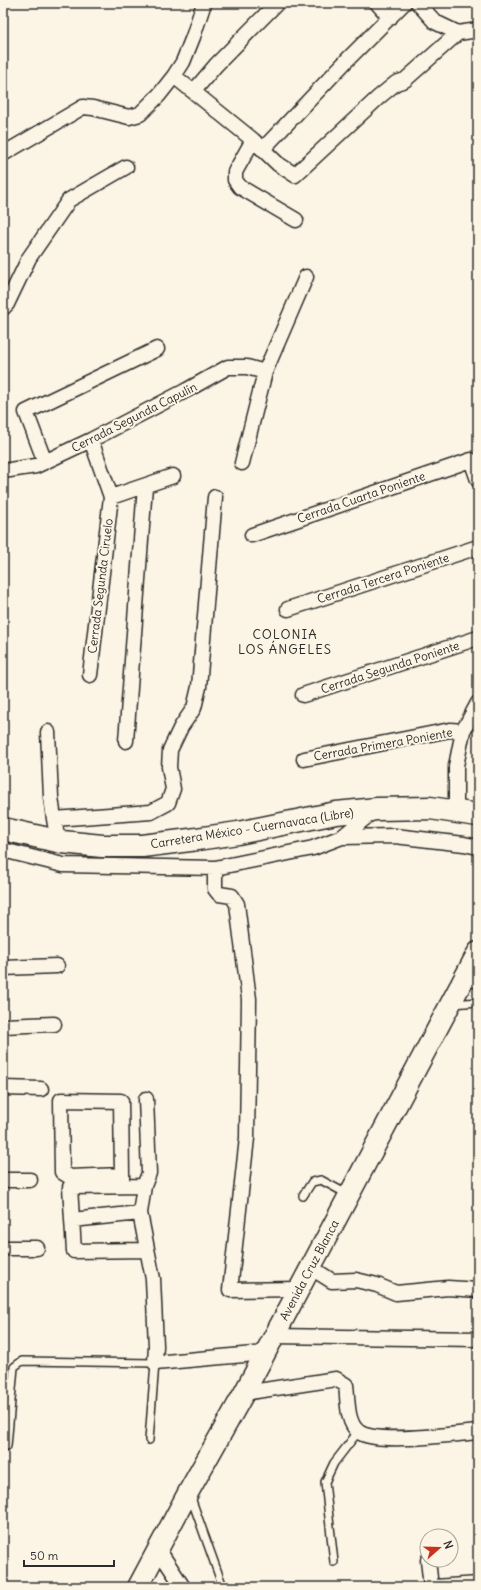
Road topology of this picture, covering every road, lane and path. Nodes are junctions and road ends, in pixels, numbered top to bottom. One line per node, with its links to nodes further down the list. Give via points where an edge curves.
1 (204, 3): 9 (street, via 183,62)
2 (277, 3): 10 (street)
3 (377, 3): 6 (street)
4 (404, 3): 6 (street)
5 (418, 3): 8 (street, via 435,22)
6 (390, 18): 11 (street)
7 (478, 30): 8 (street)
8 (458, 33): 11 (street, via 405,80 396,83 379,97 295,175 278,164)
9 (174, 76): 10 (street); 12 (street, via 140,114 129,117 83,107)
10 (194, 91): 11 (street)
11 (258, 144): 14 (street, via 235,172 235,180 240,187)
12 (3, 154)
13 (126, 167): 16 (street, via 69,200 29,258)
14 (296, 220)
15 (306, 277): 18 (street)
16 (3, 308)
17 (157, 349): 20 (street, via 26,412)
18 (265, 372): 19 (street, Cerrada Segunda Capulín, via 247,367 228,367); 21 (street)
19 (91, 440): 20 (street, Cerrada Segunda Capulín); 26 (street)
20 (45, 462): 22 (street, Cerrada Segunda Capulín, via 36,466)
21 (242, 463)
22 (3, 471)
23 (173, 476): 25 (street)
24 (478, 480): 28 (street, Cerrada Cuarta Poniente, via 471,460)
25 (145, 486): 26 (street); 37 (street)
26 (111, 497): 32 (street, Cerrada Segunda Ciruelo)
27 (215, 497): 42 (street, via 199,687 194,708 170,750 169,767 173,789 168,802 151,812)
28 (252, 535)
29 (478, 547): 30 (street, Cerrada Tercera Poniente)
30 (288, 609)
31 (478, 638): 33 (street, Cerrada Segunda Poniente)
32 (90, 675)
33 (303, 695)
34 (478, 703): 35 (street)
35 (462, 731): 38 (street, Cerrada Primera Poniente, via 450,730); 40 (street, via 456,766)
36 (48, 732): 42 (street)
37 (126, 741)
38 (304, 758)
39 (377, 809): 40 (main road, Carretera México - Cuernavaca (Libre), via 430,808); 44 (street); 45 (main road, Carretera México - Cuernavaca (Libre), via 336,813 246,831 142,846)
40 (456, 812): 41 (main road, Carretera México - Cuernavaca (Libre))
41 (478, 815)
42 (54, 819): 45 (street, via 57,836)
43 (3, 829): 45 (main road, Carretera México - Cuernavaca (Libre))
44 (342, 837): 46 (street, via 395,836); 48 (street, via 313,848)
45 (62, 842)
46 (478, 847)
47 (3, 850): 48 (street, via 63,865)
48 (215, 868): 72 (street, via 215,889 219,894 232,896 237,904 249,999 247,1138 230,1290)
49 (478, 952): 52 (main road, Avenida Cruz Blanca)
50 (57, 966): 51 (street)
51 (3, 968)
52 (470, 983): 54 (main road, Avenida Cruz Blanca)
53 (478, 1002): 54 (lane)
54 (449, 1004): 64 (main road, Avenida Cruz Blanca)
55 (54, 1024): 56 (street)
56 (3, 1026)
57 (3, 1088): 58 (street)
58 (41, 1088)
59 (146, 1099): 63 (street, via 149,1173)
60 (3, 1180): 61 (street)
61 (30, 1180)
62 (122, 1181): 62 (street, via 122,1101 61,1100 62,1172 70,1177); 63 (street); 67 (street, via 70,1186)
63 (144, 1186): 66 (street)
64 (349, 1195): 65 (lane, via 321,1180 312,1182); 71 (main road, Avenida Cruz Blanca)
65 (303, 1196)
66 (140, 1213): 67 (street); 70 (street)
67 (72, 1220): 70 (street, via 74,1251)
68 (3, 1248): 69 (street)
69 (37, 1248)
70 (147, 1250): 76 (street, via 152,1279)
71 (310, 1267): 72 (main road, Avenida Cruz Blanca); 73 (street, via 332,1281 356,1280 377,1284 396,1293 448,1288)
72 (299, 1289): 75 (main road, Avenida Cruz Blanca)
73 (478, 1290)
74 (478, 1339): 75 (street)
75 (269, 1345): 76 (street); 77 (main road, Avenida Cruz Blanca)
76 (155, 1363): 80 (lane); 81 (lane, via 22,1361 14,1367)
77 (244, 1393): 78 (street, via 336,1378 346,1385 351,1421); 82 (main road, Avenida Cruz Blanca)
78 (358, 1432): 79 (street, via 373,1438); 84 (lane, via 334,1463 325,1482)
79 (478, 1432)
80 (149, 1440)
81 (7, 1446)
82 (189, 1491): 83 (main road, Avenida Cruz Blanca); 89 (lane)
83 (158, 1549): 87 (main road, Avenida Cruz Blanca); 88 (street)
84 (334, 1562)
85 (429, 1568): 90 (street)
86 (478, 1584): 91 (street)
87 (138, 1587)
88 (183, 1587)
89 (223, 1587)
90 (431, 1587)
91 (435, 1587)

